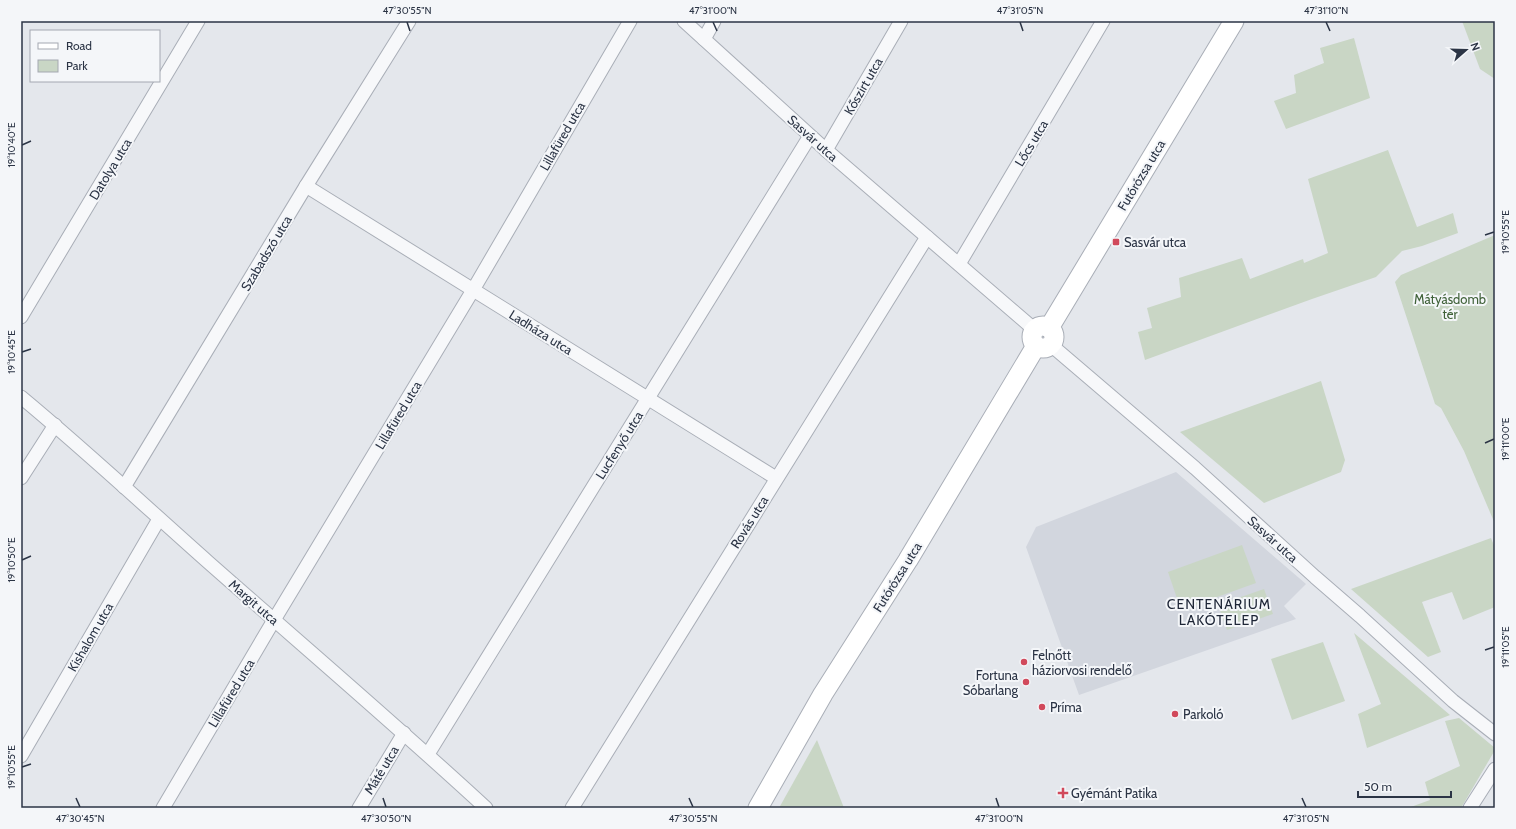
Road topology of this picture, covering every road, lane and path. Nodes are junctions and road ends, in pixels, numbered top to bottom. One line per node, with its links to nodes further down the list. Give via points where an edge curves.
1 (198, 21): 16 (street, Datolya utca)
2 (410, 21): 12 (street, Szabadszó utca)
3 (630, 21): 15 (street, Lillafüred utca)
4 (684, 21): 9 (street, Sasvár utca)
5 (714, 21): 9 (street)
6 (901, 21): 11 (street, Kőszirt utca)
7 (1103, 21): 14 (street, Lőcs utca)
8 (1234, 21): 17 (street, Futórózsa utca)
9 (704, 39): 10 (street, Sasvár utca)
10 (810, 136): 11 (street, Sasvár utca); 19 (street, Lucfenyő utca)
11 (826, 150): 13 (street, Sasvár utca)
12 (306, 186): 15 (street, Ladháza utca); 23 (street, Szabadszó utca)
13 (927, 236): 14 (street, Sasvár utca); 22 (street, Rovás utca)
14 (959, 264): 17 (street, Sasvár utca)
15 (473, 290): 19 (street, Ladháza utca); 25 (street, Lillafüred utca)
16 (21, 317)
17 (1043, 337): 27 (street, Sasvár utca, via 1195,468 1453,701); 35 (street, Futórózsa utca, via 908,560 823,694)
18 (21, 397): 20 (street, Margit utca)
19 (648, 398): 22 (street, Ladháza utca); 28 (street, Lucfenyő utca)
20 (55, 425): 21 (street); 23 (street, Margit utca)
21 (21, 478)
22 (776, 478): 34 (street, Rovás utca)
23 (124, 487): 24 (street, Margit utca)
24 (159, 519): 25 (street, Margit utca); 29 (street, Kishalom utca)
25 (274, 620): 26 (street, Margit utca); 31 (street, Lillafüred utca)
26 (404, 733): 28 (street, Margit utca); 32 (street, Máté utca)
27 (1495, 734)
28 (428, 754): 33 (street, Margit utca)
29 (21, 756)
30 (1495, 769): 36 (street)
31 (163, 808)
32 (359, 808)
33 (486, 808)
34 (572, 808)
35 (758, 808)
36 (1470, 808)

